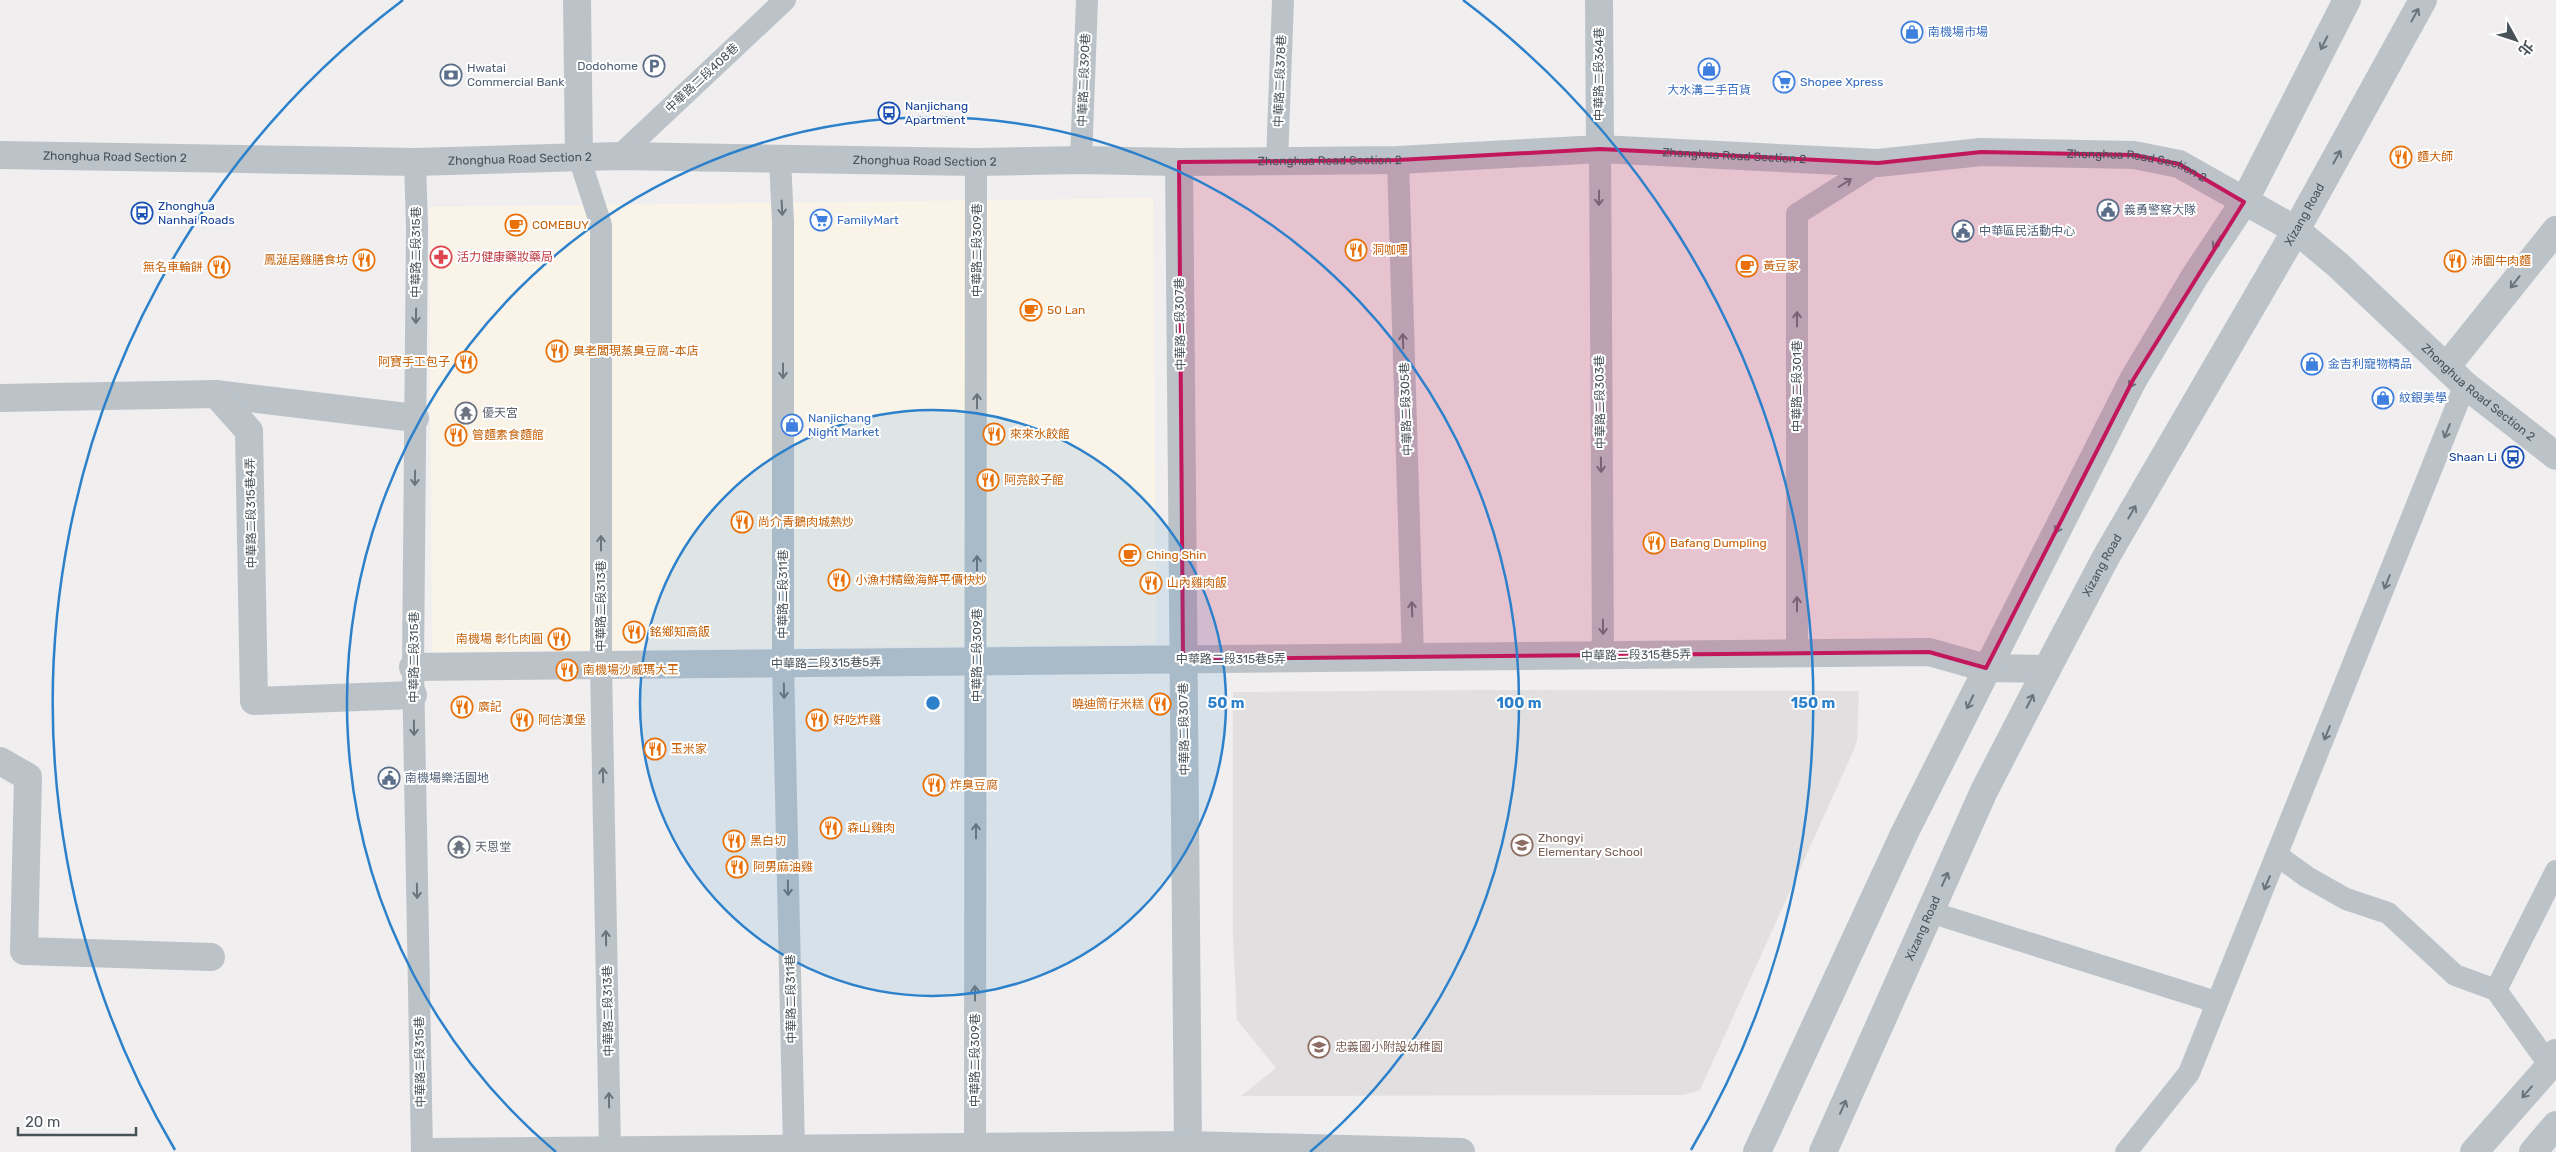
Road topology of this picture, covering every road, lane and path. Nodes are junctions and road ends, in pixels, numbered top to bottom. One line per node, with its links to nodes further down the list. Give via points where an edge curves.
1 (577, 0): 11 (street)
2 (785, 0): 10 (lane, 中華路二段408巷)
3 (1087, 0): 13 (lane, 中華路二段390巷)
4 (1283, 0): 18 (lane, 中華路二段378巷)
5 (1599, 0): 8 (street, 中華路二段364巷)
6 (2347, 0): 20 (street, one-way to 20)
7 (2423, 0): 21 (street, Xizang Road, one-way to 7)
8 (1600, 149): 14 (street, Zhonghua Road Section 2); 19 (street, Zhonghua Road Section 2); 29 (lane, 中華路二段303巷, one-way to 29)
9 (0, 155): 15 (street, Zhonghua Road Section 2)
10 (619, 156): 11 (street, Zhonghua Road Section 2); 12 (street, Zhonghua Road Section 2)
11 (579, 157): 15 (street, Zhonghua Road Section 2); 34 (lane, 中華路二段313巷, one-way to 11, via 601,225)
12 (780, 160): 16 (street, Zhonghua Road Section 2); 33 (lane, 中華路二段311巷, one-way to 33, via 783,223)
13 (1081, 160): 16 (street, Zhonghua Road Section 2); 17 (street, Zhonghua Road Section 2)
14 (1398, 160): 18 (street, Zhonghua Road Section 2); 30 (lane, 中華路二段305巷, one-way to 14)
15 (415, 162): 26 (lane, 中華路二段315巷, one-way to 26)
16 (976, 162): 32 (lane, 中華路二段309巷, one-way to 16)
17 (1179, 162): 18 (street, Zhonghua Road Section 2); 31 (street, 中華路二段307巷)
18 (1277, 162)
19 (1878, 163): 20 (street, Zhonghua Road Section 2, via 1982,152 2134,155 2179,164); 28 (lane, 中華路二段301巷, one-way to 19, via 1797,214)
20 (2244, 202): 21 (street, Zhonghua Road Section 2); 36 (street, one-way to 36, via 2133,380)
21 (2296, 230): 23 (street, Zhonghua Road Section 2); 37 (street, Xizang Road, one-way to 21, via 2106,557)
22 (2556, 230): 23 (street, one-way to 23)
23 (2456, 376): 27 (street, Zhonghua Road Section 2); 40 (lane, one-way to 40)
24 (216, 394): 25 (street); 26 (street); 38 (street, 中華路二段315巷4弄, via 250,431 254,701)
25 (0, 398)
26 (416, 418): 35 (lane, 中華路二段315巷, one-way to 35)
27 (2556, 456)
28 (1797, 653): 29 (street, 中華路二段315巷5弄); 36 (street, 中華路二段315巷5弄, via 1929,652)
29 (1603, 655): 30 (street, 中華路二段315巷5弄)
30 (1413, 657): 31 (street, 中華路二段315巷5弄)
31 (1183, 659): 32 (street, 中華路二段315巷5弄); 48 (street, 中華路二段307巷)
32 (976, 661): 33 (street, 中華路二段315巷5弄); 49 (lane, 中華路二段309巷, one-way to 32)
33 (783, 663): 34 (street, 中華路二段315巷5弄); 51 (lane, 中華路二段311巷, one-way to 51)
34 (601, 666): 35 (street, 中華路二段315巷5弄); 50 (lane, 中華路二段313巷, one-way to 34)
35 (413, 667): 38 (lane, 中華路二段315巷)
36 (1986, 668): 37 (street, 中華路二段315巷5弄); 57 (street, one-way to 57, via 1905,832)
37 (2047, 669): 42 (street, Xizang Road, one-way to 37, via 1984,791)
38 (414, 695): 54 (lane, 中華路二段315巷, one-way to 54)
39 (0, 761): 43 (street, via 28,777 24,951)
40 (2278, 856): 44 (lane, via 2346,899 2388,912 2455,975); 45 (lane, one-way to 45)
41 (2556, 871): 44 (lane)
42 (1930, 912): 45 (lane); 58 (street, Xizang Road, one-way to 42)
43 (211, 957)
44 (2496, 990): 46 (lane)
45 (2216, 1002): 59 (lane, via 2189,1074)
46 (2552, 1058): 60 (street, one-way to 60, via 2547,1068)
47 (2556, 1125): 61 (street)
48 (1188, 1145): 49 (street); 52 (street)
49 (975, 1147): 51 (street)
50 (610, 1149): 51 (street); 55 (street)
51 (794, 1149)
52 (1230, 1149): 53 (street)
53 (1412, 1151): 56 (street)
54 (422, 1152)
55 (431, 1152)
56 (1461, 1152)
57 (1757, 1152)
58 (1823, 1152)
59 (2126, 1152)
60 (2474, 1152)
61 (2533, 1152)

